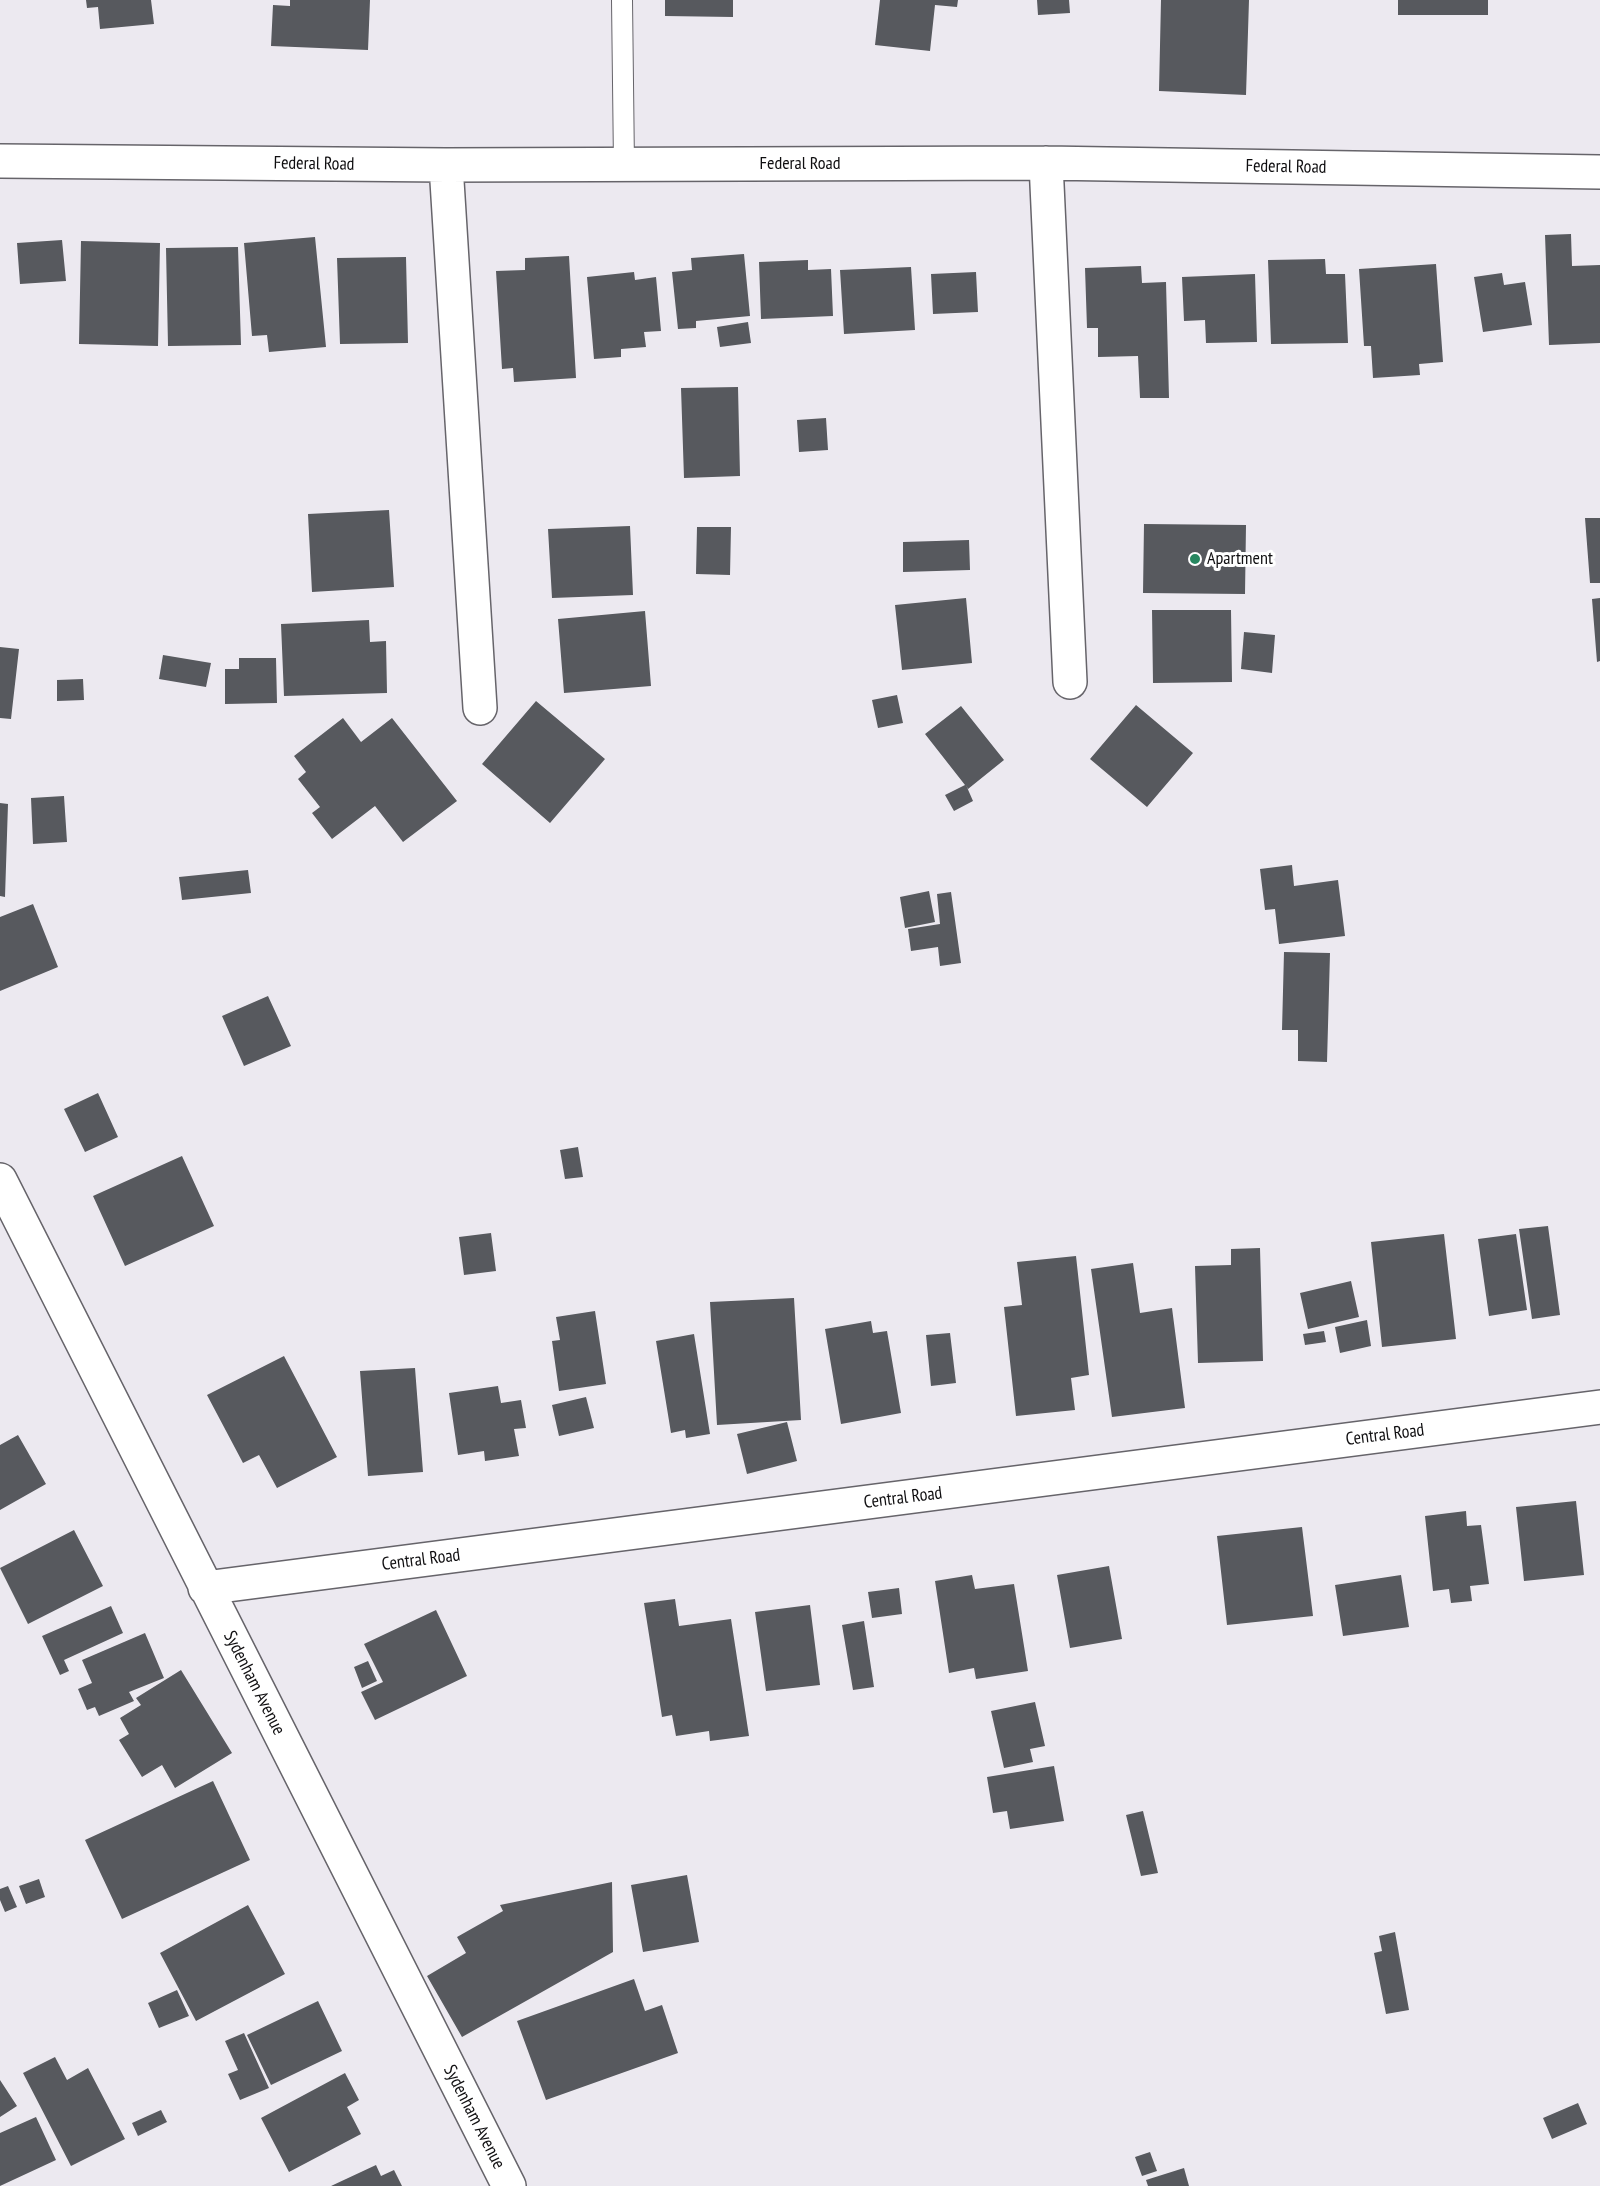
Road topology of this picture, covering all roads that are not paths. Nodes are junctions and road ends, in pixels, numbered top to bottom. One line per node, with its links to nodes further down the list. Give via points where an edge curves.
1 (622, 0): 5 (lane)
2 (0, 161): 4 (street, Federal Road)
3 (1046, 163): 5 (street, Federal Road); 6 (street, Federal Road); 7 (street)
4 (446, 165): 5 (street, Federal Road); 8 (street)
5 (624, 165)
6 (1600, 172)
7 (1070, 682)
8 (480, 708)
9 (0, 1180): 11 (street, Sydenham Avenue)
10 (1600, 1407): 11 (street, Central Road)
11 (205, 1588): 12 (street, Sydenham Avenue)
12 (509, 2186)

